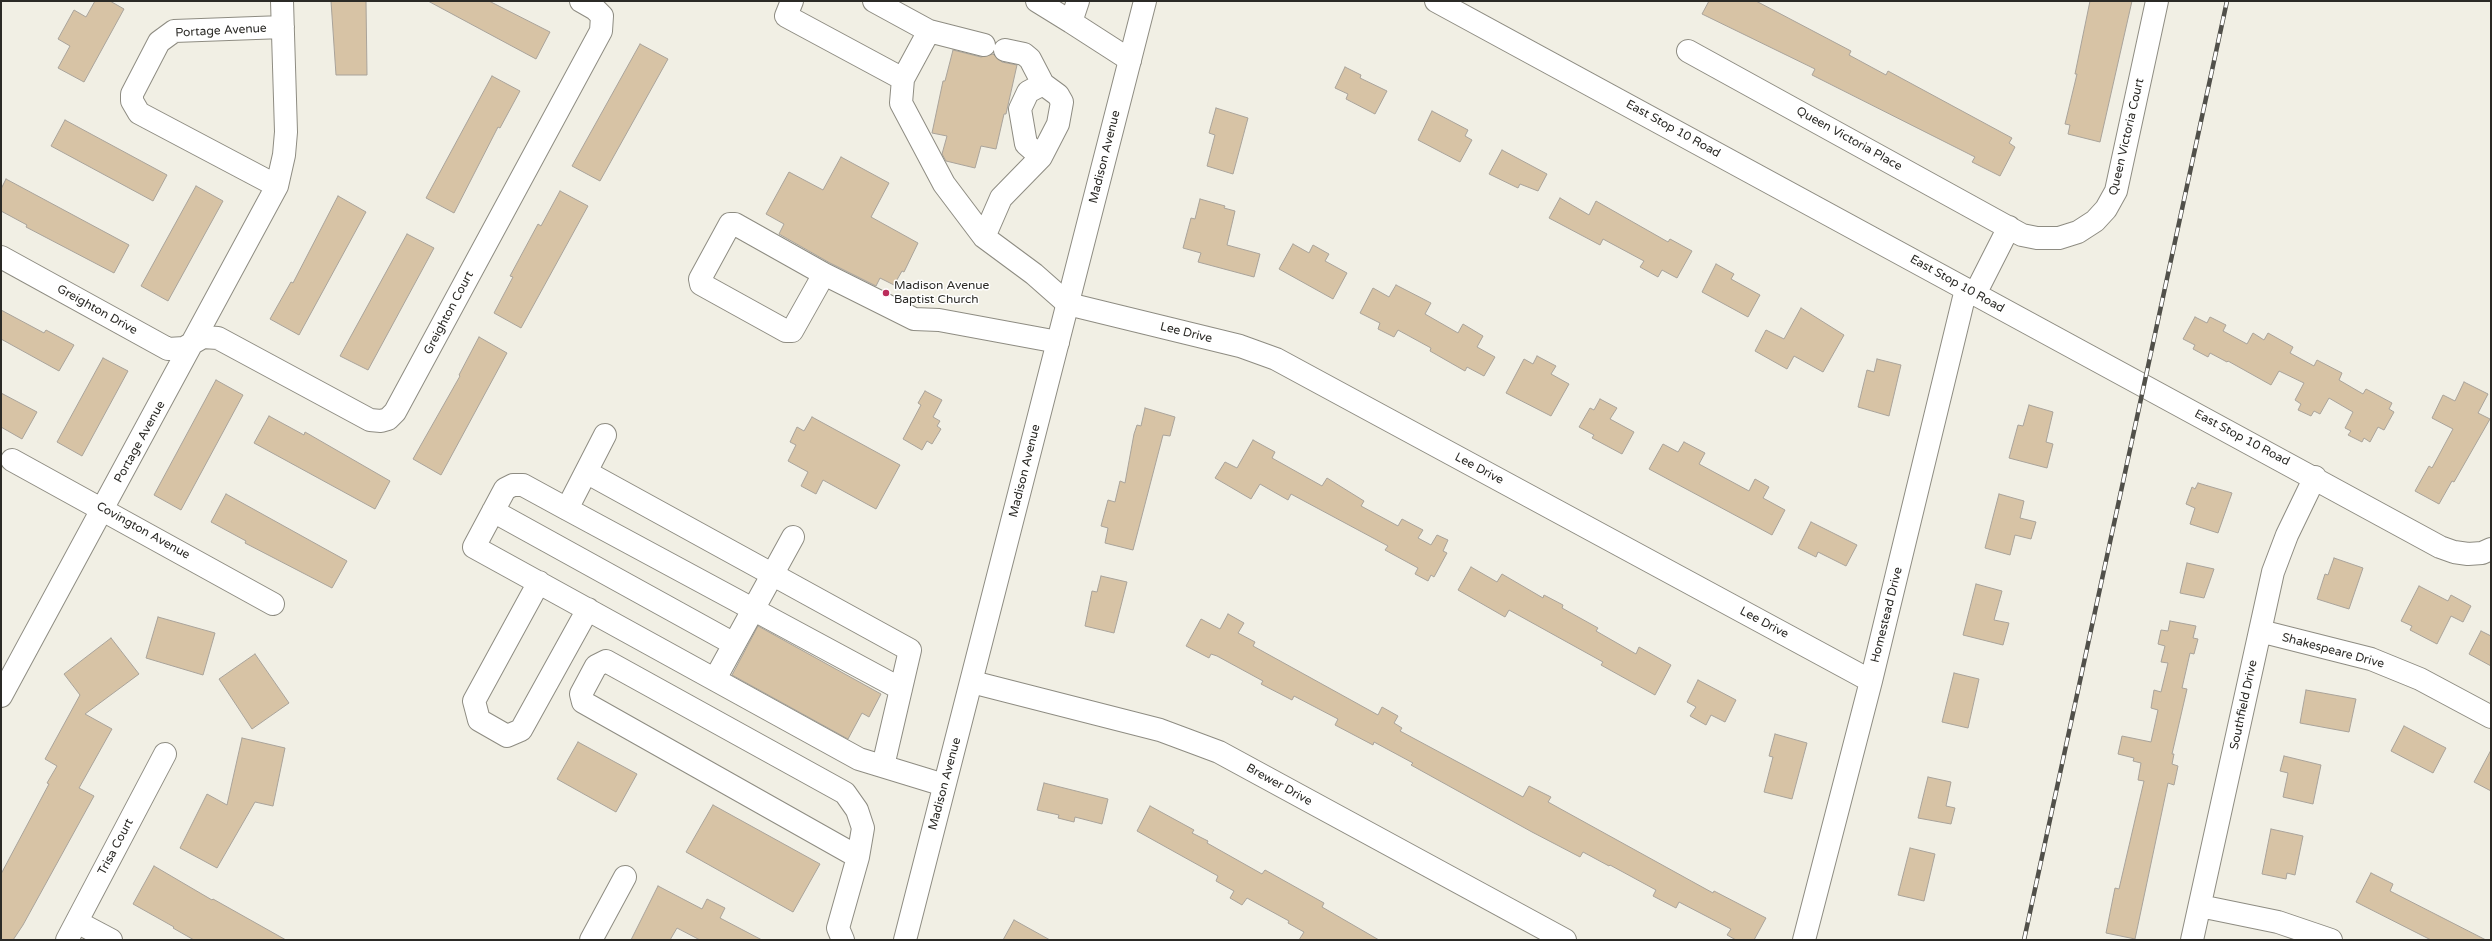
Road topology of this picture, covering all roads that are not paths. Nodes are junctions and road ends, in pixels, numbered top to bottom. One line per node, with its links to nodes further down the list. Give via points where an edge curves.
1 (282, 1): 11 (street, Portage Avenue)
2 (581, 1): 25 (street, Greighton Court, via 602,16 601,31 399,405 388,419 370,420 218,338)
3 (792, 1): 15 (street, via 786,16)
4 (874, 1): 12 (street)
5 (1037, 1): 10 (street)
6 (1078, 1): 10 (street)
7 (1145, 1): 14 (street, Madison Avenue)
8 (2157, 1): 19 (street, Queen Victoria Court, via 2118,184 2111,202 2099,218 2087,228 2059,238 2037,238)
9 (1449, 4): 23 (street, East Stop 10 Road)
10 (1071, 22): 14 (street)
11 (283, 27): 18 (street, Portage Avenue, via 285,148); 18 (street, Portage Avenue, via 174,31 160,42 132,94 132,101 139,113)
12 (929, 31): 15 (street); 16 (street, via 1024,54 1030,59)
13 (1688, 51): 19 (street, Queen Victoria Place)
14 (1130, 60): 24 (street, Madison Avenue)
15 (903, 79): 20 (street, via 901,103 944,184)
16 (1043, 84): 17 (street, via 1058,95 1062,102 1058,124); 17 (street, via 1028,92 1020,109 1026,144)
17 (1041, 157): 20 (street, via 1001,198)
18 (277, 186): 25 (street, Portage Avenue)
19 (2009, 227): 23 (street)
20 (984, 237): 24 (street, via 1034,274)
21 (1, 257): 25 (street, Greighton Drive, via 168,349 184,348)
22 (824, 274): 22 (street, via 735,224 730,224 700,279 701,284 786,332 792,331); 26 (street, via 914,319 939,320)
23 (1971, 292): 30 (street, East Stop 10 Road); 44 (street, Homestead Drive)
24 (1068, 304): 26 (street, Madison Avenue); 44 (street, Lee Drive, via 1240,346 1276,359)
25 (195, 340): 31 (street, Portage Avenue)
26 (1058, 342): 45 (street, Madison Avenue)
27 (605, 435): 29 (street)
28 (12, 460): 31 (street, Covington Avenue)
29 (586, 472): 32 (street); 36 (street)
30 (2315, 477): 35 (street, East Stop 10 Road, via 2440,547 2454,552); 41 (street, Southfield Drive, via 2280,550)
31 (103, 509): 38 (street, Covington Avenue); 47 (street, Portage Avenue)
32 (567, 509): 33 (street, via 523,485 513,485 505,489); 40 (street)
33 (493, 511): 37 (street, via 474,547); 42 (street)
34 (793, 537): 36 (street)
35 (2487, 551)
36 (773, 574): 40 (street); 46 (street, via 910,650)
37 (539, 582): 39 (street); 39 (street, via 474,701 479,720 507,736 521,730)
38 (273, 604)
39 (588, 609): 43 (street)
40 (753, 610): 42 (street); 46 (street)
41 (2260, 631): 48 (street, Shakespeare Drive, via 2371,659 2420,679); 54 (street, Southfield Drive)
42 (734, 644): 43 (street)
43 (715, 679): 50 (street, via 859,759)
44 (1871, 681): 61 (street, Homestead Drive)
45 (972, 682): 51 (street, Madison Avenue); 60 (street, Brewer Drive, via 1160,730 1219,752)
46 (901, 689): 50 (street)
47 (1, 696)
48 (2491, 717)
49 (165, 754): 55 (street, Trisa Court)
50 (884, 766): 51 (street)
51 (944, 785): 59 (street, Madison Avenue)
52 (858, 857): 52 (street, via 863,828 857,810 845,793 606,661 596,666 581,694 583,702); 58 (street, via 838,928)
53 (625, 877): 57 (street)
54 (2200, 906): 62 (street, Southfield Drive); 63 (street, via 2278,922)
55 (72, 931): 56 (street)
56 (111, 940)
57 (590, 940)
58 (843, 940)
59 (905, 940)
60 (1565, 940)
61 (1804, 940)
62 (2192, 940)
63 (2330, 940)

